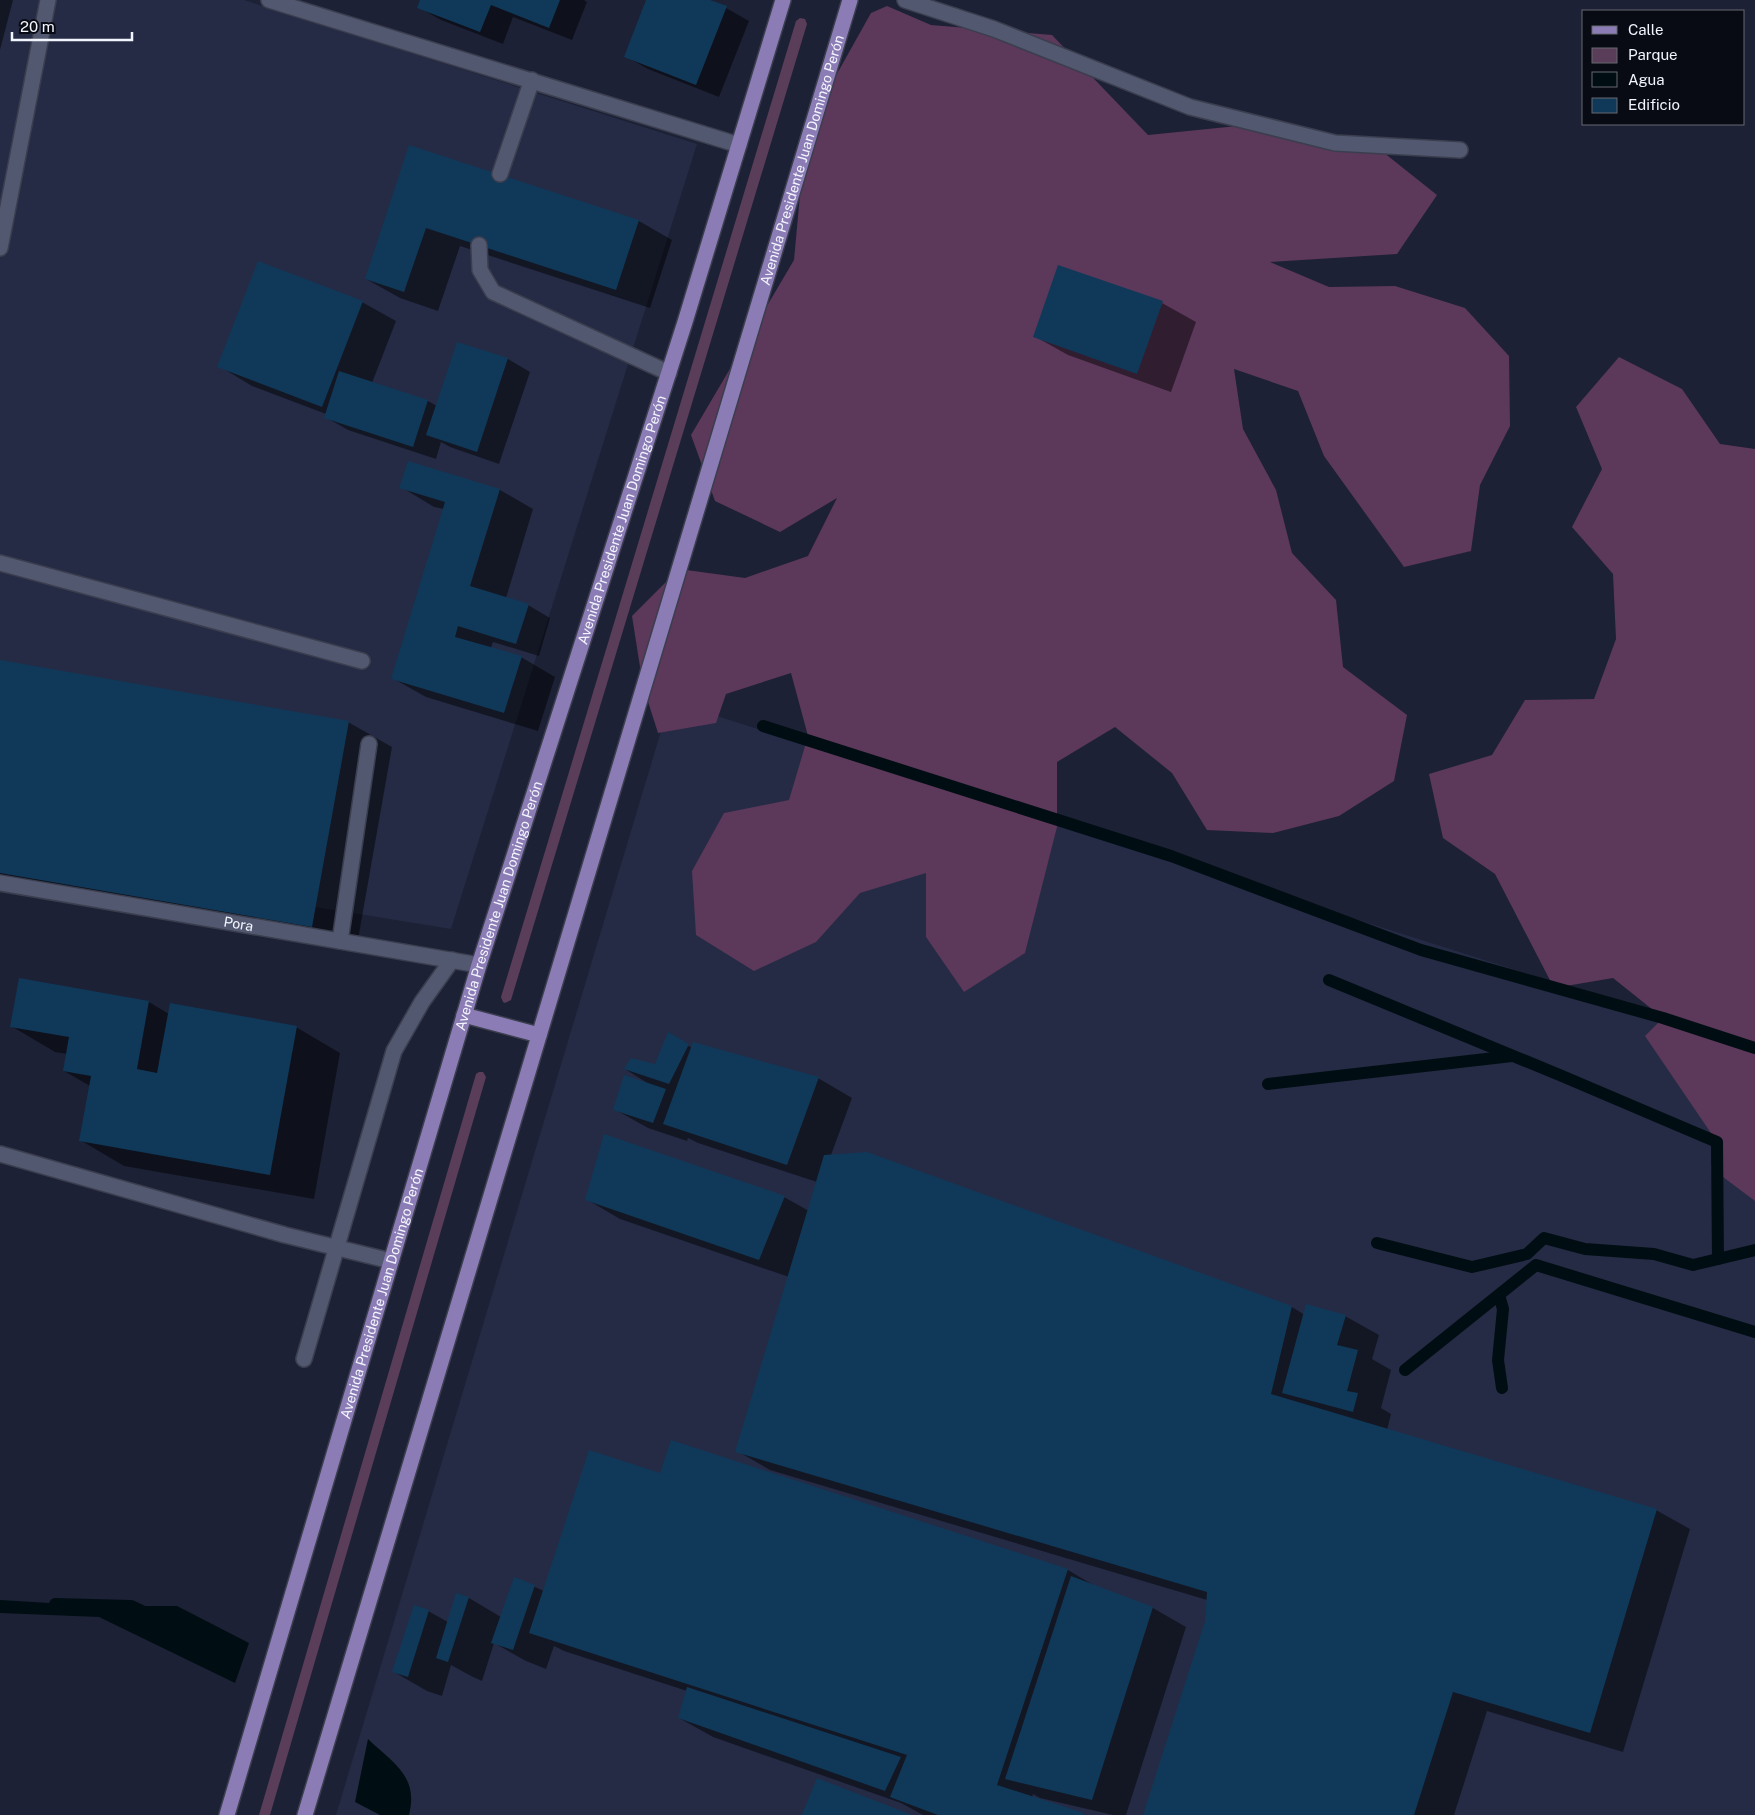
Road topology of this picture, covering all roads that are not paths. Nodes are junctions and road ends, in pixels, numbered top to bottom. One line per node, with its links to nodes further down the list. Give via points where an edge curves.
1 (48, 0): 11 (street)
2 (269, 0): 6 (street)
3 (783, 0): 7 (main road, Avenida Presidente Juan Domingo Perón)
4 (850, 0): 21 (main road, Avenida Presidente Juan Domingo Perón)
5 (905, 0): 8 (street, via 994,29 1190,107 1335,143)
6 (532, 80): 7 (street); 9 (street)
7 (739, 145): 12 (main road, Avenida Presidente Juan Domingo Perón)
8 (1460, 150)
9 (500, 174)
10 (479, 245): 12 (street, via 480,270 493,292)
11 (0, 248)
12 (669, 373): 19 (main road, Avenida Presidente Juan Domingo Perón)
13 (0, 562): 14 (street)
14 (362, 661)
15 (369, 744): 17 (street)
16 (0, 882): 17 (street, Pora)
17 (340, 941): 18 (street, Pora)
18 (452, 960): 19 (street, Pora); 23 (street, via 394,1050)
19 (479, 965): 20 (main road, Avenida Presidente Juan Domingo Perón)
20 (464, 1014): 21 (main road); 24 (main road, Avenida Presidente Juan Domingo Perón)
21 (539, 1035): 27 (main road, Avenida Presidente Juan Domingo Perón)
22 (0, 1154): 23 (street)
23 (337, 1247): 24 (street); 25 (street)
24 (391, 1261): 26 (main road, Avenida Presidente Juan Domingo Perón)
25 (304, 1359)
26 (227, 1815)
27 (304, 1815)

